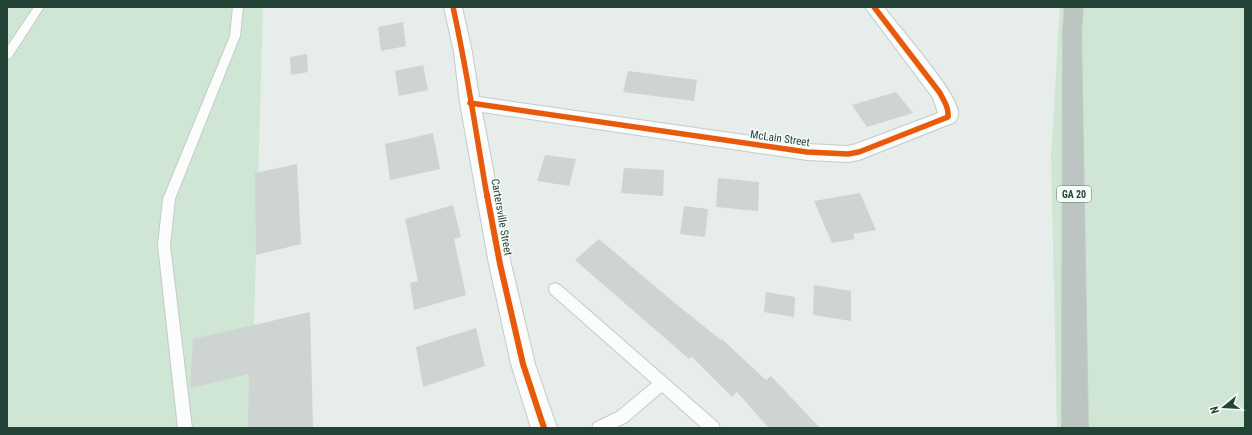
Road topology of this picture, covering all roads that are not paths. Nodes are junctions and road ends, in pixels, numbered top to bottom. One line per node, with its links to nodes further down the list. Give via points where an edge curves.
1 (39, 7): 8 (lane)
2 (238, 7): 12 (lane, via 235,36 169,198 164,245)
3 (453, 7): 9 (street, Cartersville Street, via 463,52)
4 (874, 7): 9 (street, McLain Street, via 940,93 949,113 948,117 859,152 807,152)
5 (1067, 7): 7 (highway, GA 20)
6 (1074, 7): 7 (highway, GA 20)
7 (1072, 31): 16 (highway, GA 20)
8 (7, 55)
9 (470, 103): 13 (street, Cartersville Street, via 500,264 522,364)
10 (555, 289): 11 (lane)
11 (662, 383): 14 (lane, via 622,417); 15 (lane)
12 (185, 428)
13 (544, 428)
14 (599, 428)
15 (713, 428)
16 (1075, 428)

